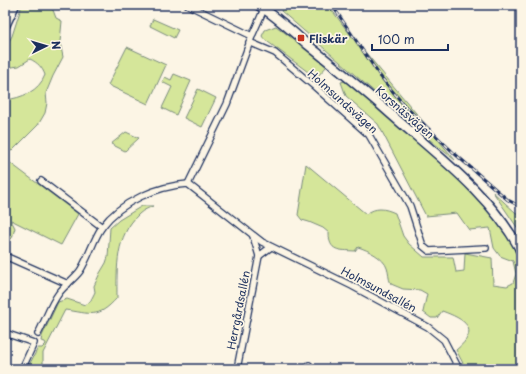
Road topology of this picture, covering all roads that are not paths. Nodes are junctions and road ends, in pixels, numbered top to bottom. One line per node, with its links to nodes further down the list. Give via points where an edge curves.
1 (7, 5): 5 (street)
2 (15, 5): 6 (street)
3 (188, 5): 7 (street)
4 (263, 6): 7 (street); 15 (street, Korsnäsvägen, via 451,166 486,201 510,231)
5 (5, 10)
6 (5, 26)
7 (252, 36): 8 (street)
8 (250, 42): 10 (street, via 227,104); 14 (street, Holmsundsvägen, via 275,53 369,135 410,206 423,246 429,251)
9 (42, 181): 11 (street)
10 (188, 184): 11 (street, via 164,187 141,197 116,213); 12 (street, Holmsundsallén)
11 (102, 227): 18 (street, via 80,271)
12 (252, 236): 13 (street, Holmsundsallén); 17 (street)
13 (271, 247): 17 (street); 23 (street, Holmsundsallén, via 352,286 428,327 444,340)
14 (486, 248)
15 (521, 251)
16 (5, 256): 18 (street)
17 (259, 256): 22 (street, Herrgårdsallén)
18 (68, 284): 20 (street, via 56,297)
19 (5, 333): 21 (street, via 34,343)
20 (38, 334)
21 (22, 369)
22 (237, 369)
23 (459, 369)

